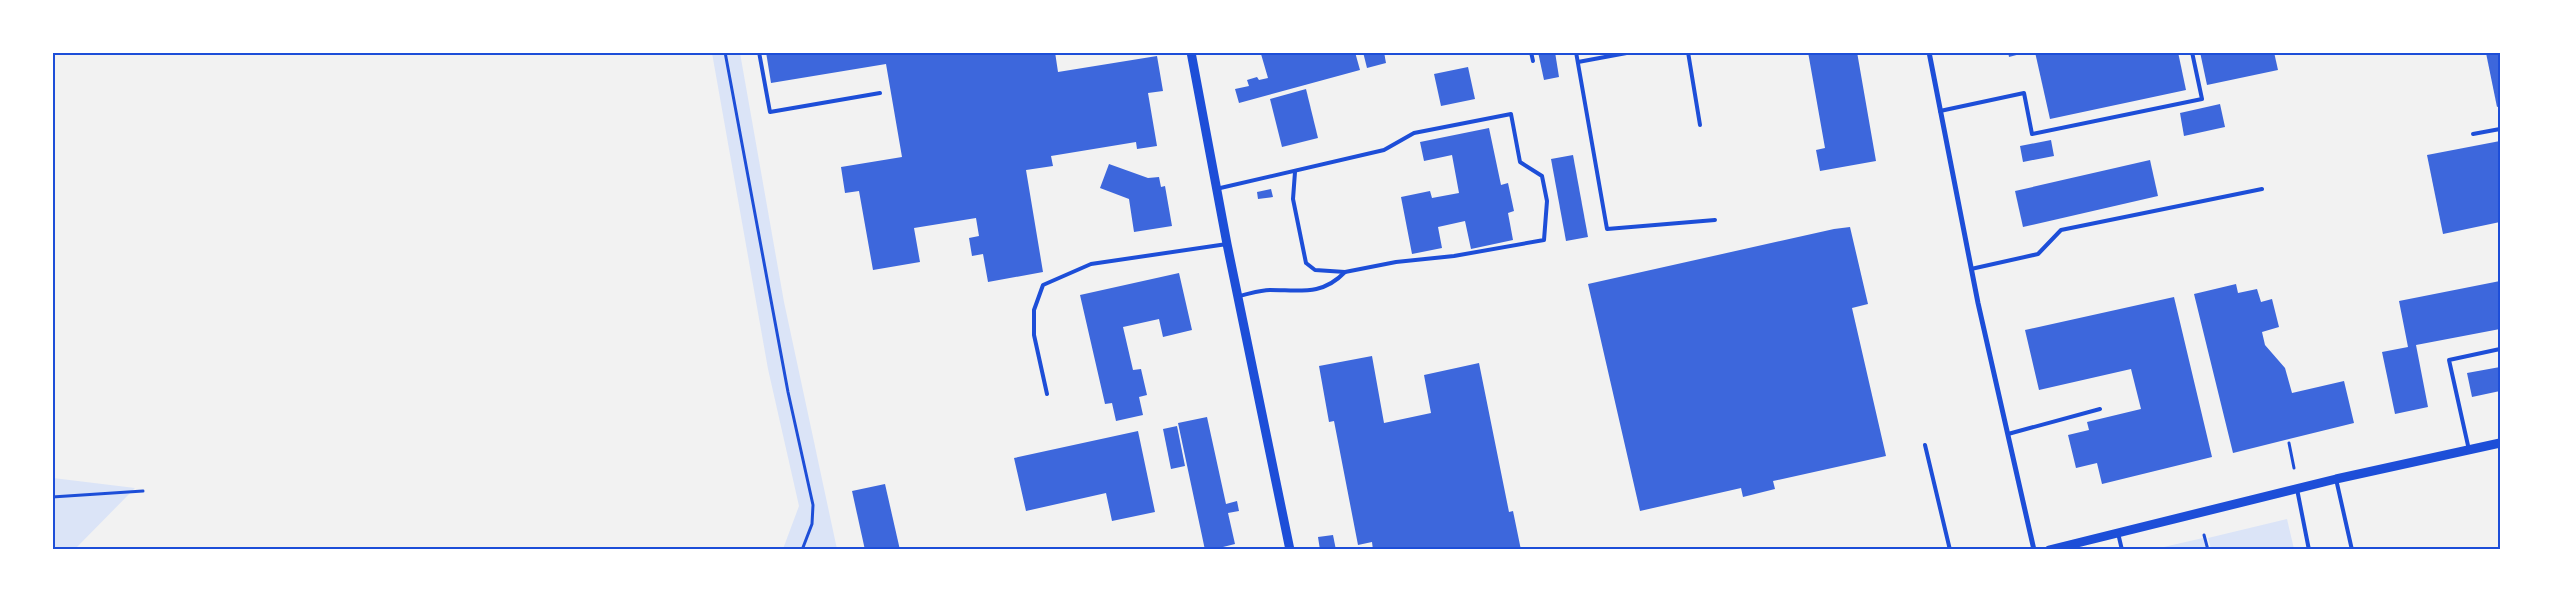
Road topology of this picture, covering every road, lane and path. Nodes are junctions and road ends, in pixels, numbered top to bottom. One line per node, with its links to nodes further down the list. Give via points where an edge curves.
1 (725, 52): 40 (path, via 788,392 813,505 812,524)
2 (759, 52): 12 (lane, via 770,112)
3 (1191, 52): 18 (street)
4 (1531, 52): 10 (lane)
5 (1576, 52): 11 (lane)
6 (1632, 52): 11 (lane)
7 (1688, 52): 14 (lane)
8 (1929, 52): 13 (street)
9 (2192, 52): 13 (lane, via 2202,99 2032,134 2024,93)
10 (1533, 62)
11 (1578, 62): 20 (lane, via 1607,229)
12 (880, 93)
13 (1940, 111): 22 (street)
14 (1700, 125)
15 (2500, 128): 16 (lane)
16 (2473, 134)
17 (1294, 172): 18 (lane); 23 (lane, via 1293,199 1306,263 1315,270); 23 (lane, via 1384,150 1414,133 1511,114 1520,162 1542,176 1547,202 1544,240)
18 (1216, 189): 21 (street)
19 (2262, 189): 22 (lane, via 2061,230 2038,254)
20 (1715, 220)
21 (1227, 244): 24 (street); 26 (lane, via 1091,264 1043,285 1034,310 1034,334)
22 (1971, 269): 28 (street)
23 (1345, 272): 24 (lane, via 1333,285 1305,291 1267,290)
24 (1238, 296): 41 (street)
25 (2500, 349): 32 (lane, via 2449,360)
26 (1047, 394)
27 (2100, 409): 28 (lane)
28 (2008, 434): 43 (street)
29 (2289, 443): 33 (path)
30 (2500, 443): 32 (street)
31 (1925, 445): 42 (lane)
32 (2468, 450): 34 (street)
33 (2294, 468)
34 (2336, 479): 35 (street); 48 (lane)
35 (2297, 489): 38 (street); 47 (lane)
36 (143, 490): 37 (path)
37 (52, 496)
38 (2118, 533): 44 (street); 45 (lane)
39 (2204, 534): 46 (path)
40 (802, 550)
41 (1290, 550)
42 (1950, 550)
43 (2034, 550)
44 (2049, 550)
45 (2122, 550)
46 (2208, 550)
47 (2309, 550)
48 (2352, 550)

